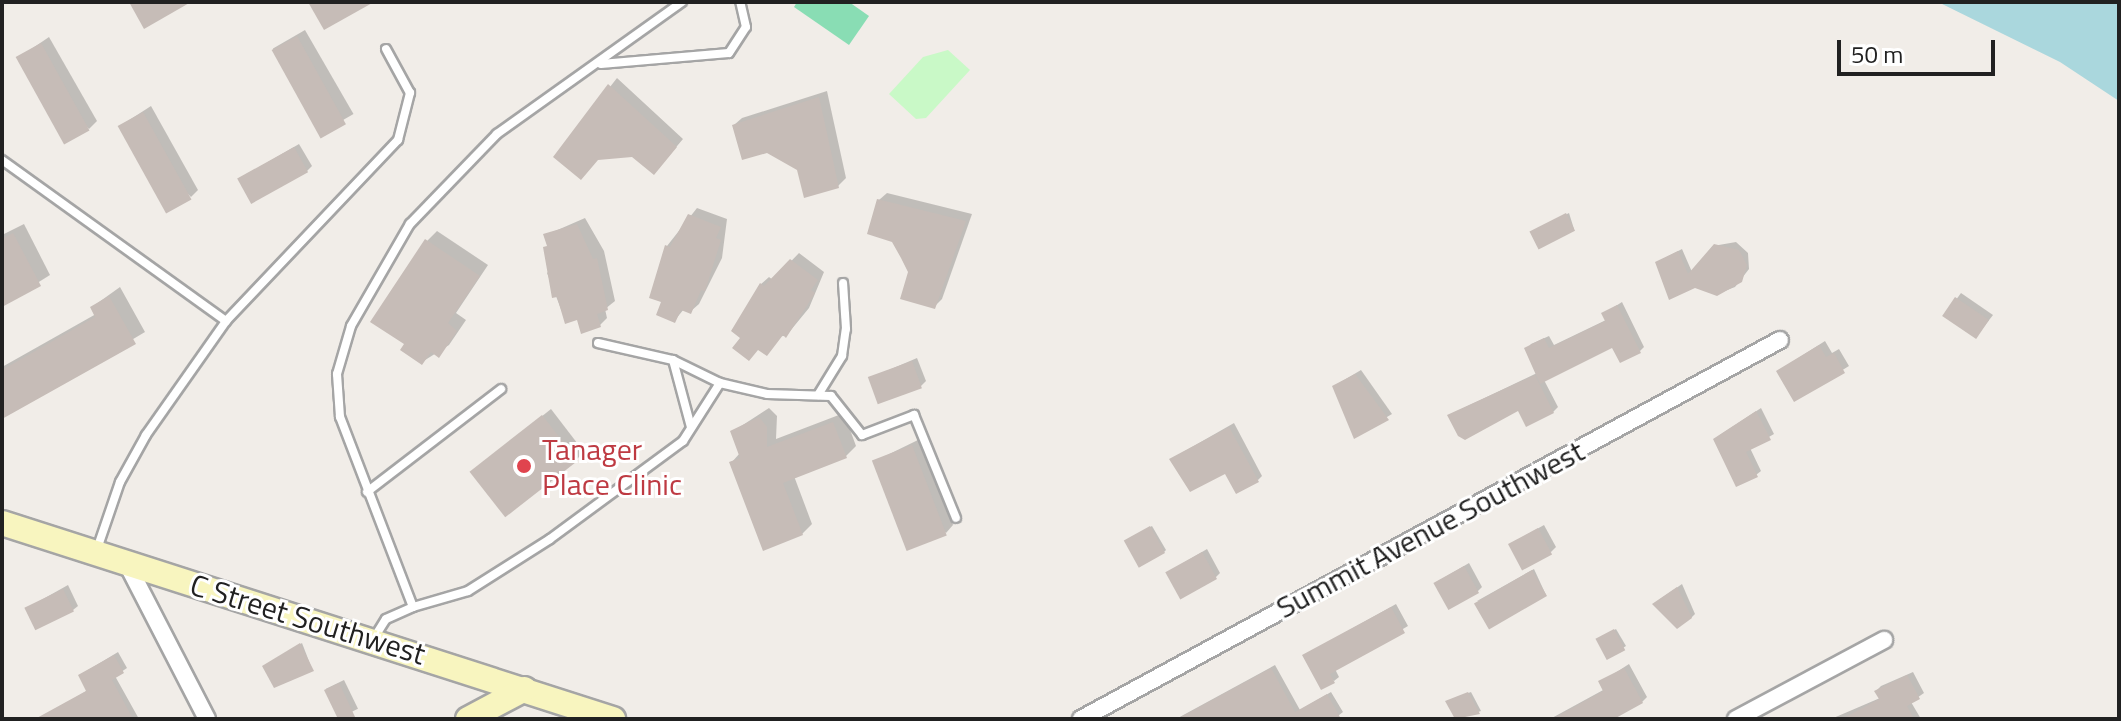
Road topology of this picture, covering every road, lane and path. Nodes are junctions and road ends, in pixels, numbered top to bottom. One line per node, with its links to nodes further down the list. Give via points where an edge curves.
1 (682, 2): 4 (lane)
2 (740, 2): 4 (lane, via 746,27 729,53)
3 (386, 49): 7 (lane, via 410,93 398,140)
4 (600, 64): 15 (lane, via 497,134 410,224 382,265 351,326 337,374 340,417)
5 (2, 160): 7 (lane)
6 (843, 283): 13 (lane, via 842,356)
7 (226, 321): 18 (lane, via 146,435 120,482)
8 (1780, 340): 27 (street, Summit Avenue Southwest)
9 (598, 343): 10 (lane)
10 (673, 360): 11 (lane); 14 (lane)
11 (720, 383): 13 (lane, via 767,394); 14 (lane)
12 (501, 389): 15 (lane)
13 (818, 395): 16 (lane, via 831,396 862,435 914,415)
14 (691, 427): 20 (lane, via 683,441 550,539 468,591)
15 (367, 492): 20 (lane)
16 (956, 518)
17 (2, 523): 18 (main road, C Street Southwest)
18 (96, 553): 19 (main road, C Street Southwest)
19 (126, 562): 21 (main road, C Street Southwest); 24 (street)
20 (413, 607): 21 (lane, via 386,619)
21 (373, 638): 23 (main road, C Street Southwest)
22 (1884, 640): 28 (street)
23 (525, 689): 25 (main road); 26 (main road, C Street Southwest)
24 (207, 719)
25 (468, 719)
26 (613, 719)
27 (1081, 719)
28 (1736, 719)

